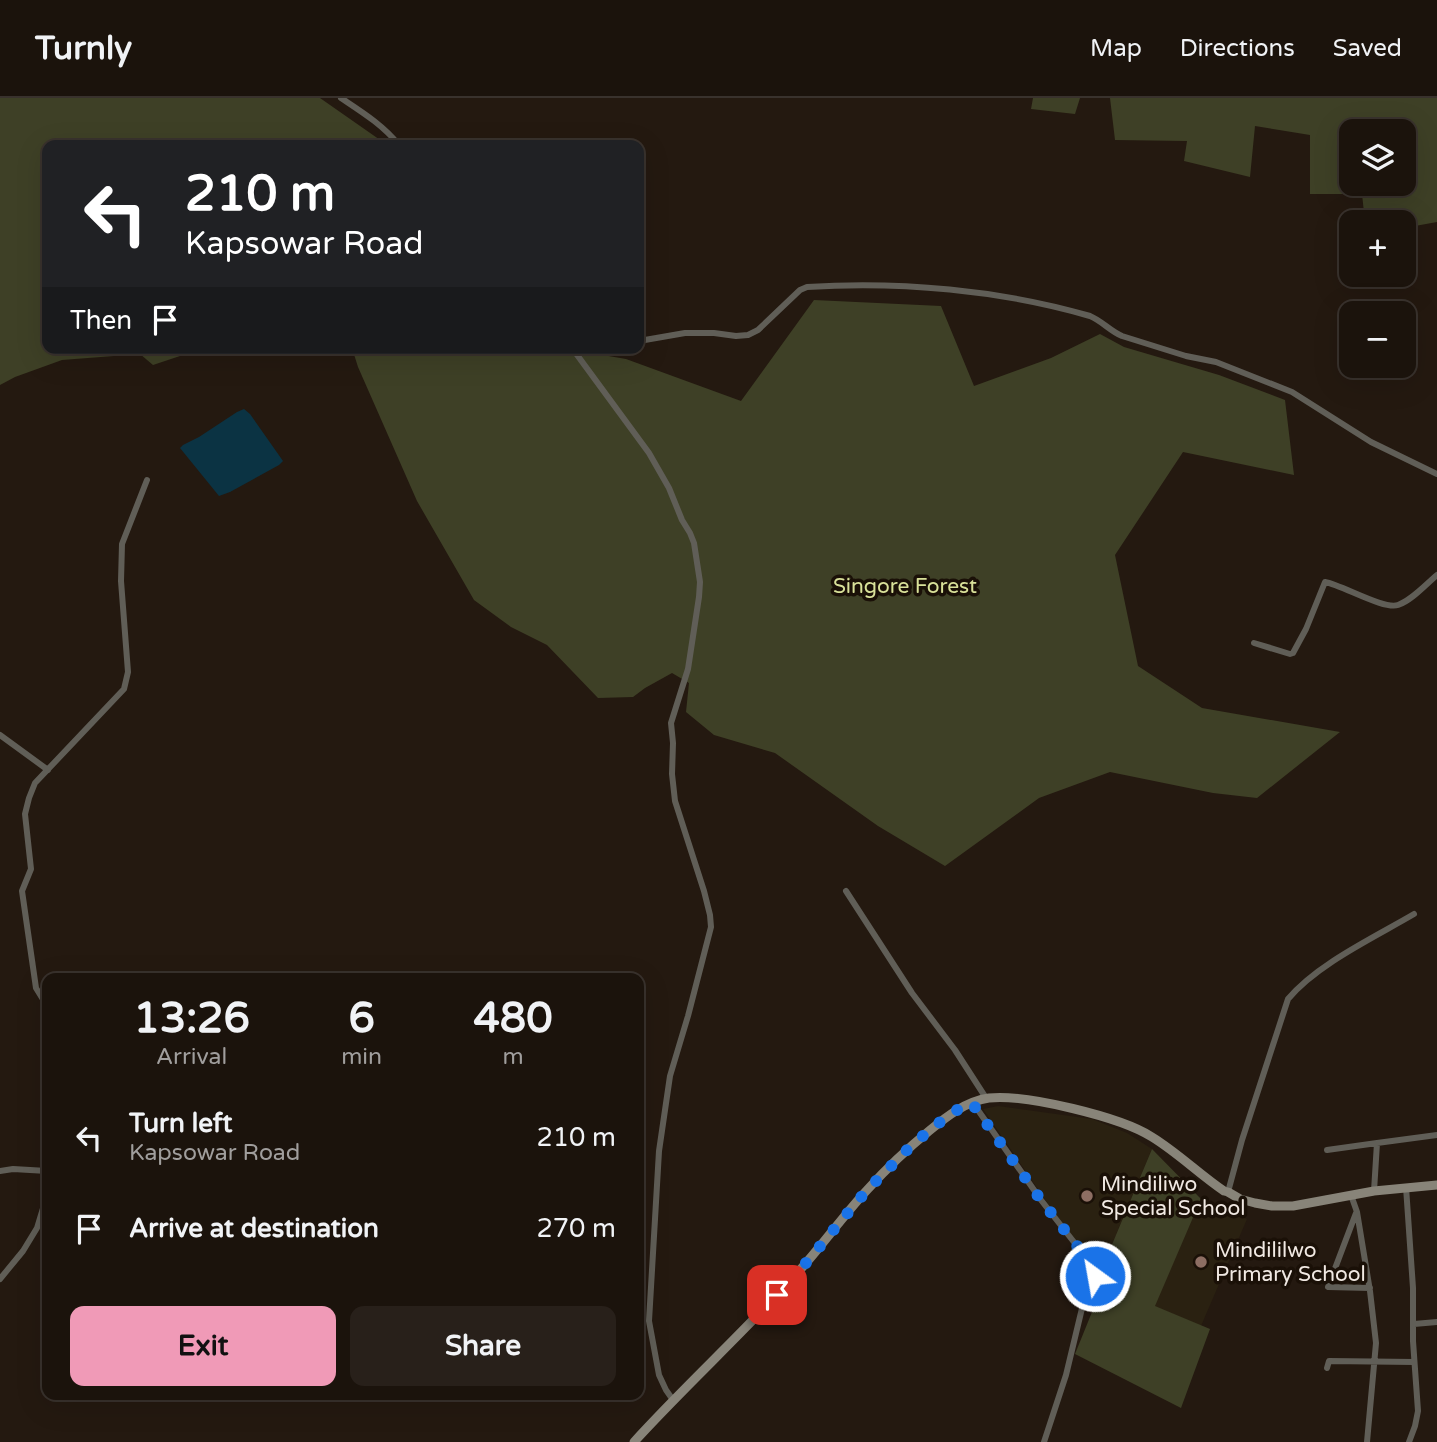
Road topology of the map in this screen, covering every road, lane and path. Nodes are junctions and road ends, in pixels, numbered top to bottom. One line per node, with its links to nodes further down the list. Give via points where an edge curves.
1 (341, 98): 2 (street)
2 (395, 140)
3 (644, 340): 5 (street, via 685,332 748,335 807,287 909,285 1005,297 1090,316 1116,334 1216,362 1292,392 1371,442)
4 (576, 354): 35 (street, via 636,434 669,488 694,543 700,582 688,669 671,723 672,774 675,801 711,927 670,1076 659,1151 649,1321 659,1375)
5 (1437, 474)
6 (147, 480): 10 (street, via 122,544 128,672 124,689)
7 (1437, 575): 8 (street, via 1394,606 1325,582 1293,653)
8 (1254, 643)
9 (0, 735): 10 (street)
10 (48, 770): 13 (street, via 35,783 24,814 31,869 22,891 36,988)
11 (845, 891): 14 (street)
12 (1414, 914): 24 (street, via 1335,961 1288,999)
13 (42, 998)
14 (986, 1098): 15 (main road); 24 (main road, via 1040,1102 1132,1126)
15 (972, 1103): 35 (main road, via 951,1113 912,1145 867,1190 790,1282); 37 (street, via 1095,1269)
16 (1437, 1135): 17 (street)
17 (1377, 1143): 18 (street); 23 (street)
18 (1327, 1150)
19 (0, 1171): 20 (street)
20 (42, 1171)
21 (1437, 1185): 22 (main road)
22 (1406, 1187): 23 (main road); 31 (street)
23 (1374, 1191): 25 (main road)
24 (1228, 1192): 25 (main road, via 1272,1206)
25 (1351, 1195): 27 (street)
26 (42, 1212): 28 (street, via 23,1251)
27 (1357, 1212): 29 (street); 29 (street, via 1328,1287)
28 (0, 1279)
29 (1370, 1288): 32 (street)
30 (1437, 1322): 31 (street)
31 (1413, 1324): 33 (street)
32 (1375, 1361): 33 (street); 34 (street, via 1329,1361); 38 (street)
33 (1414, 1362): 39 (street, via 1418,1411)
34 (1327, 1368)
35 (673, 1399): 36 (main road)
36 (634, 1442)
37 (1044, 1442)
38 (1367, 1442)
39 (1409, 1442)

